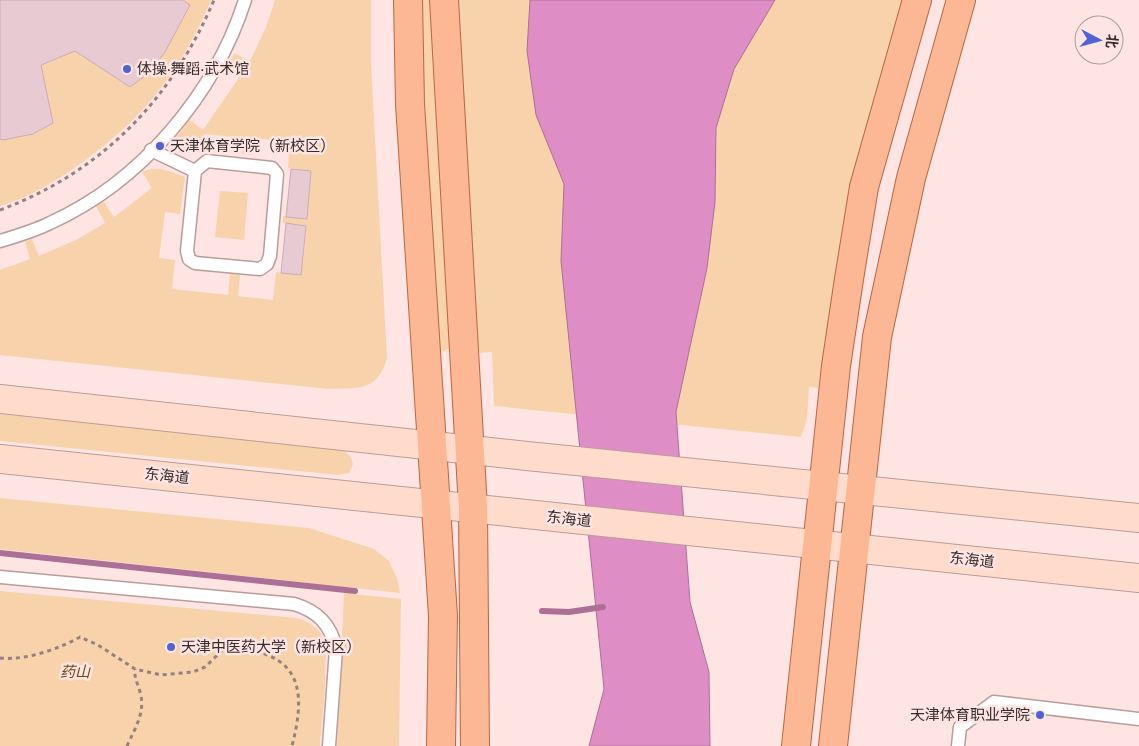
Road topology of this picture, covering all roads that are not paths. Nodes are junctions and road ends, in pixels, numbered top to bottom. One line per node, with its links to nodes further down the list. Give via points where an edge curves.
1 (245, 0): 6 (lane, via 216,70)
2 (408, 0): 10 (main road, via 410,104)
3 (444, 0): 11 (main road)
4 (917, 0): 13 (main road, via 864,187 836,366)
5 (961, 0): 14 (main road, via 911,178 877,337)
6 (151, 150): 7 (lane); 8 (lane, via 112,184 71,212 50,224)
7 (195, 171): 7 (lane, via 187,251 189,259 194,263 260,269 267,264 277,174 272,168 207,161)
8 (0, 241)
9 (0, 399): 10 (main road)
10 (431, 446): 11 (main road); 15 (main road)
11 (468, 450): 13 (main road); 16 (main road)
12 (0, 459): 15 (main road, 东海道)
13 (822, 485): 14 (main road); 18 (main road)
14 (861, 490): 17 (main road); 19 (main road)
15 (435, 504): 16 (main road, 东海道); 24 (main road, via 443,616)
16 (472, 508): 18 (main road, 东海道); 25 (main road)
17 (1139, 518)
18 (816, 544): 19 (main road, 东海道); 26 (main road)
19 (855, 548): 21 (main road, 东海道); 27 (main road)
20 (0, 577): 23 (lane, via 294,604 306,608 317,614 334,636 336,649)
21 (1139, 578)
22 (1139, 719): 28 (lane, via 994,702 960,727)
23 (329, 746)
24 (441, 746)
25 (475, 746)
26 (796, 746)
27 (833, 746)
28 (958, 746)

